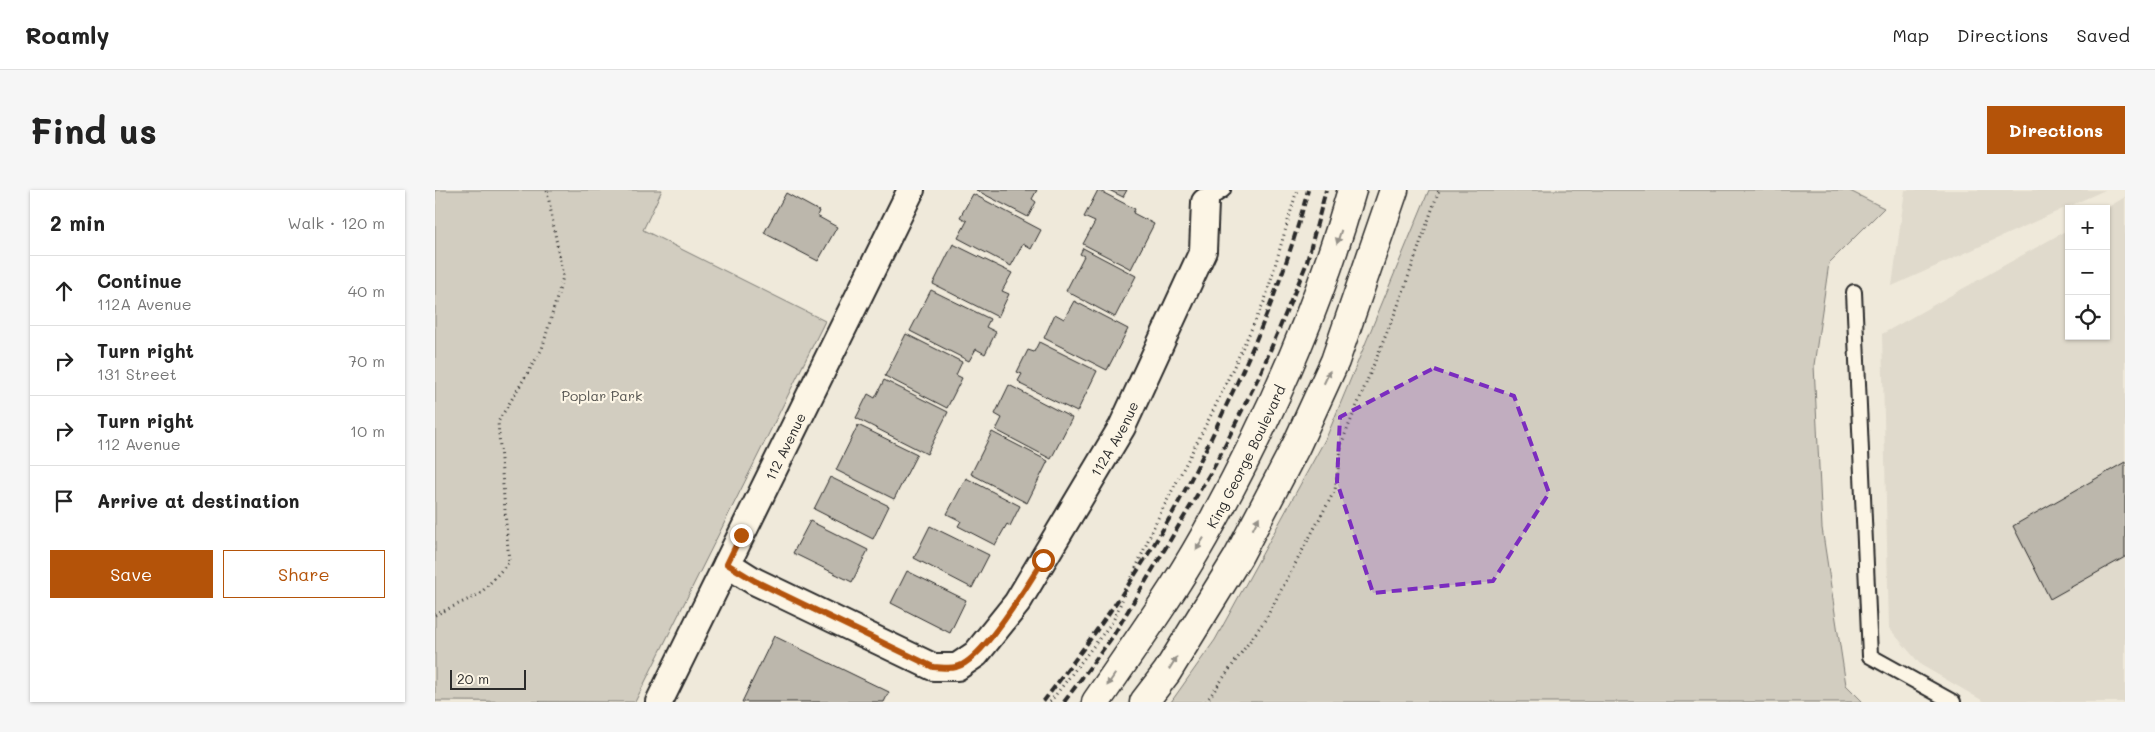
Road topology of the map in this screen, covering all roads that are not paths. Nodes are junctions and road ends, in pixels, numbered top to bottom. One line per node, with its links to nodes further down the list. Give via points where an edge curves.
1 (911, 190): 6 (street, 112 Avenue)
2 (1352, 190): 8 (main road, King George Boulevard, one-way to 8, via 1339,238 1257,436 1203,538)
3 (1394, 190): 9 (main road, one-way to 3, via 1167,672 1238,557 1296,446 1335,361)
4 (1214, 196): 6 (street, 112A Avenue, via 1203,251 1122,427 1017,602 976,654 957,667 933,667 755,581)
5 (1854, 292): 10 (lane, via 1871,656)
6 (727, 564): 7 (street, 112 Avenue)
7 (659, 702)
8 (1096, 702)
9 (1144, 702)
10 (1953, 702)

